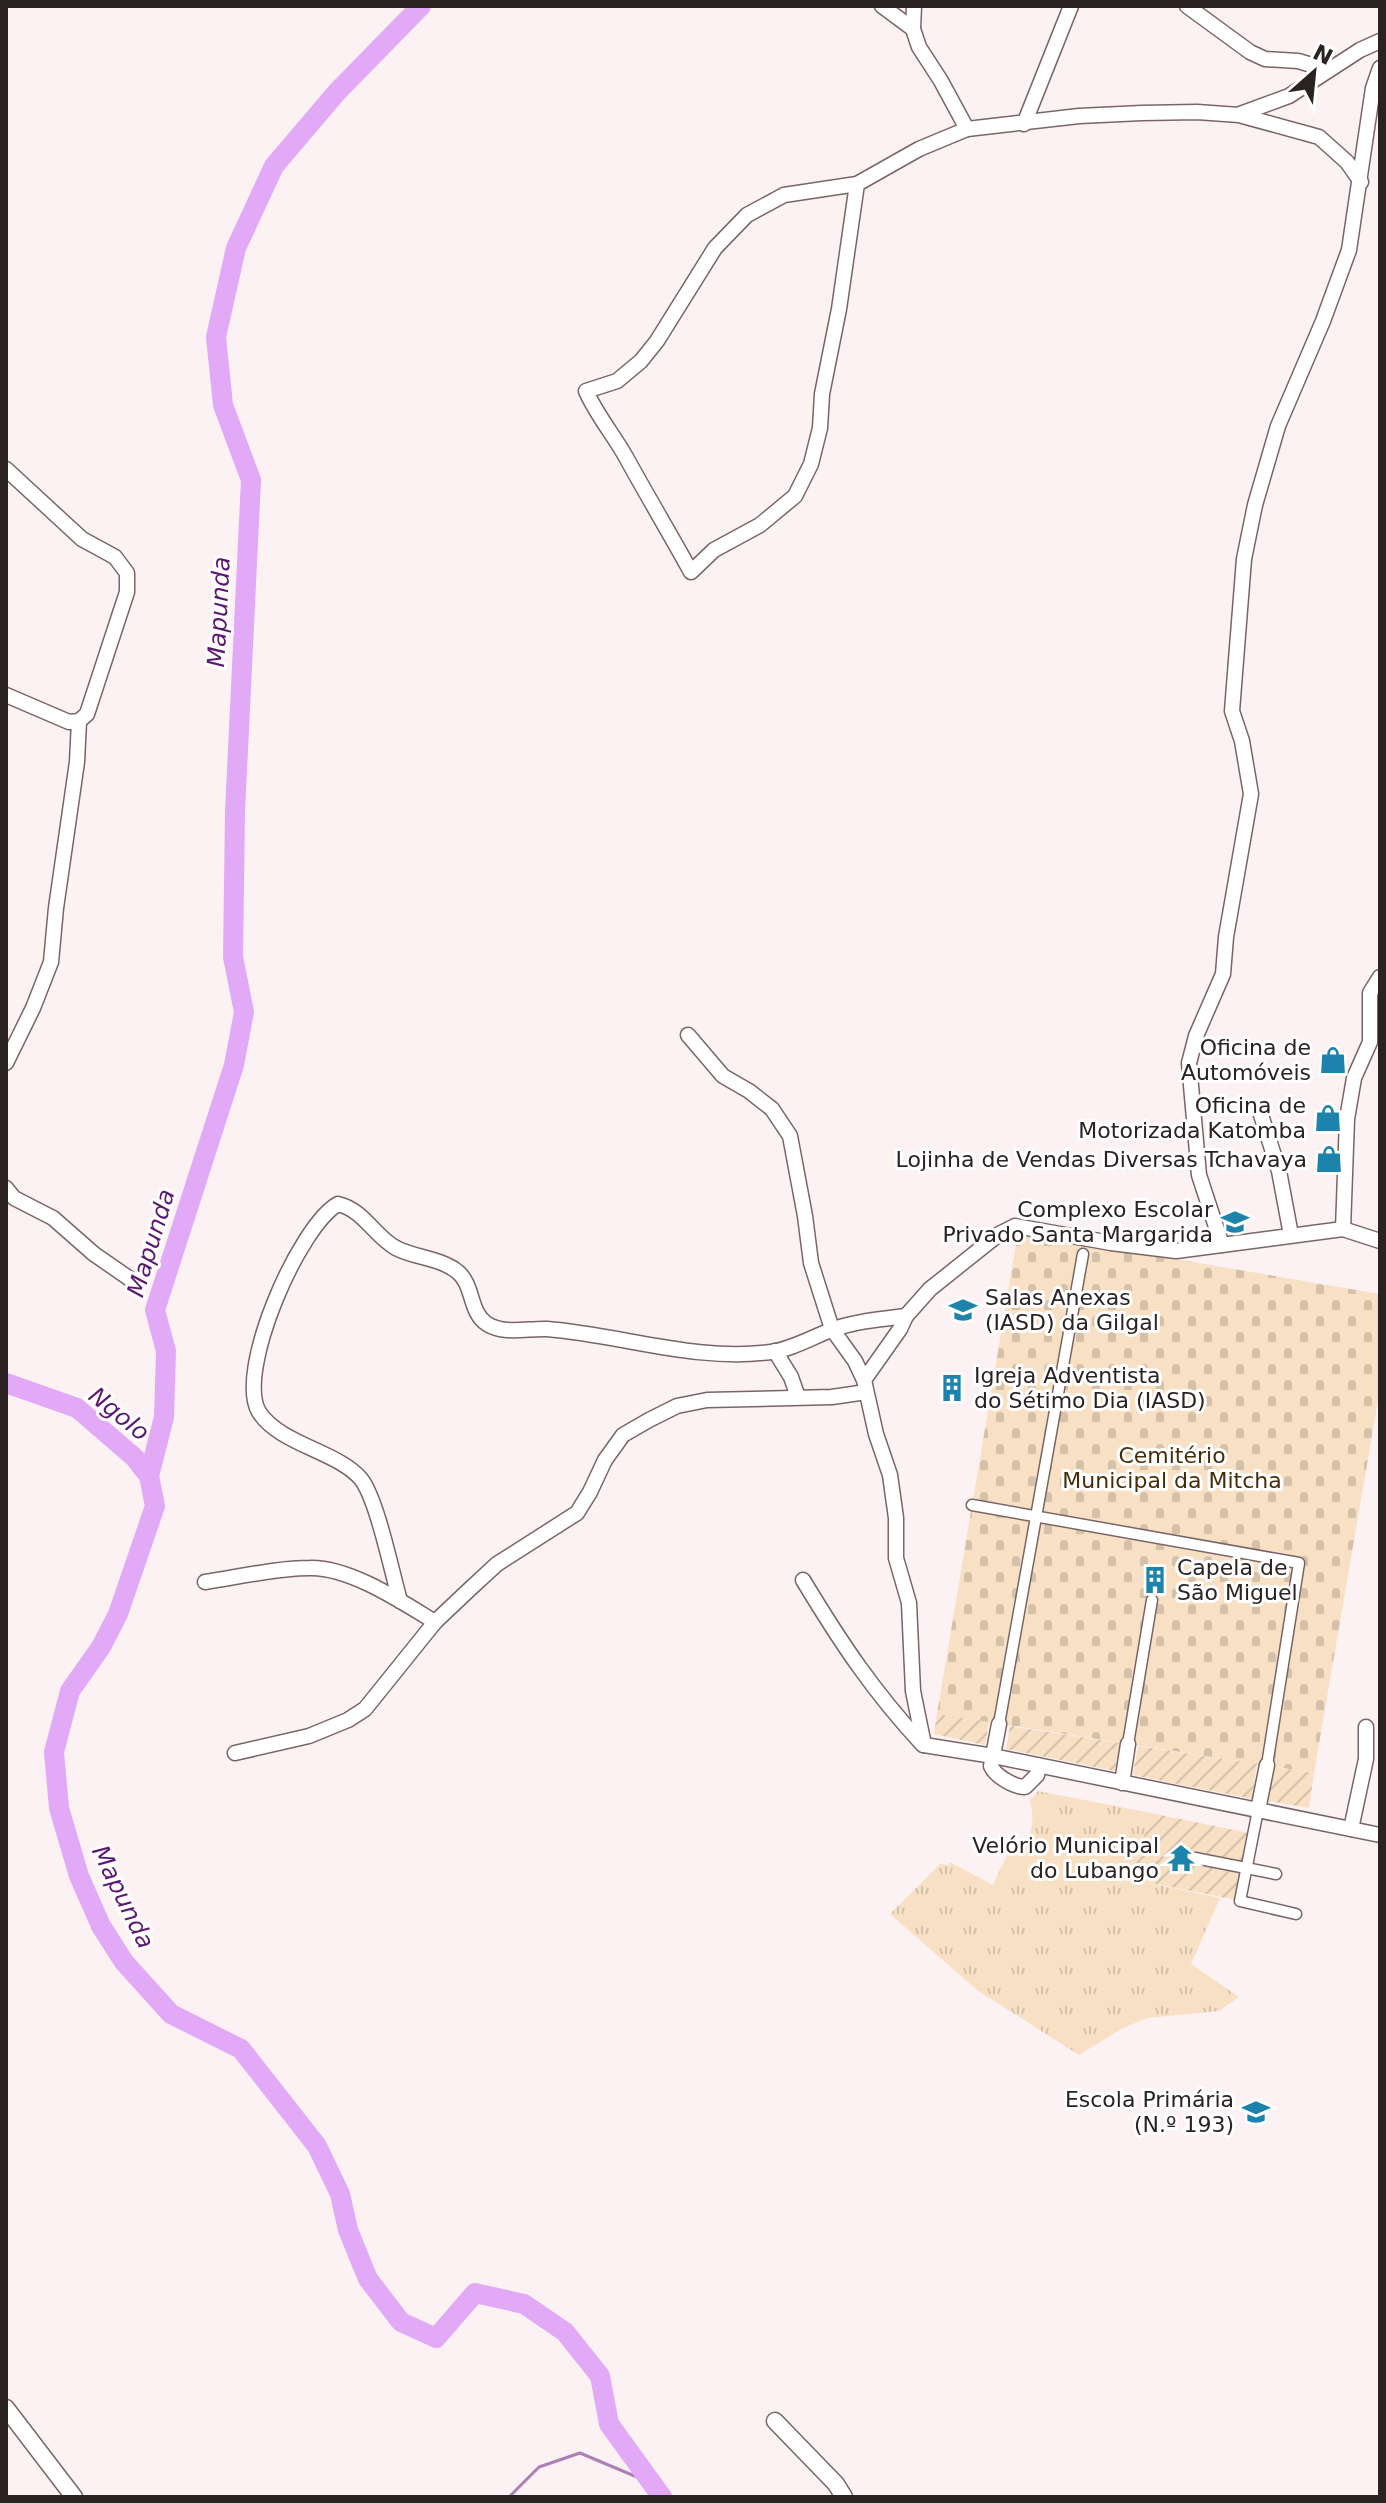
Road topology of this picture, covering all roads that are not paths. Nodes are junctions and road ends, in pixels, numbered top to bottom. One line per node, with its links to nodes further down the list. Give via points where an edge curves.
1 (882, 6): 5 (street)
2 (914, 6): 5 (street)
3 (1071, 6): 10 (street)
4 (1187, 6): 8 (street, via 1265,59)
5 (913, 29): 11 (street)
6 (1380, 41): 8 (street)
7 (1380, 68): 12 (street)
8 (1329, 70): 9 (street, via 1289,96)
9 (1239, 115): 10 (street, via 1142,113); 12 (street, via 1319,137)
10 (1024, 124): 11 (street)
11 (967, 129): 13 (street)
12 (1361, 182): 26 (street, via 1349,250 1278,426 1244,559 1232,711 1251,794 1223,974 1189,1063 1199,1175)
13 (857, 184): 13 (street, via 784,195 747,215 715,248 641,361 617,381 586,391 691,572 714,550 760,525 795,496 811,464)
14 (6, 469): 16 (street, via 82,539 115,557 127,573 127,592 99,683)
15 (6, 695): 16 (street, via 69,722)
16 (79, 721): 20 (street, via 51,962)
17 (1380, 977): 18 (street, via 1370,993)
18 (1374, 1021): 23 (street, via 1354,1078 1347,1119)
19 (688, 1035): 30 (street, via 723,1076 772,1109 790,1136 811,1263)
20 (6, 1063)
21 (1261, 1115): 24 (street)
22 (6, 1188): 28 (street)
23 (1343, 1229): 24 (street); 25 (street)
24 (1291, 1235): 26 (street)
25 (1380, 1241)
26 (1222, 1245): 29 (street, via 1176,1251 1015,1226 930,1289)
27 (1083, 1254): 35 (street)
28 (133, 1281)
29 (906, 1316): 30 (street); 32 (street)
30 (832, 1329): 31 (street); 32 (street)
31 (775, 1351): 33 (street); 39 (street, via 703,1354 489,1325 478,1316 467,1282 456,1270 393,1246 345,1206 332,1208 317,1223 278,1293 255,1367 254,1395 259,1412 273,1427 360,1477)
32 (865, 1386): 33 (street, via 832,1397); 44 (street, via 890,1475 896,1558 909,1603 913,1691)
33 (798, 1397): 40 (street, via 677,1406 623,1435 577,1513 497,1564)
34 (972, 1505): 35 (street)
35 (1036, 1516): 41 (street); 47 (street, via 1299,1563)
36 (803, 1580): 44 (street, via 857,1667)
37 (205, 1582): 39 (street, via 311,1568 334,1571)
38 (1152, 1600): 43 (street)
39 (400, 1601): 40 (street)
40 (435, 1622): 45 (street, via 365,1709 309,1736)
41 (999, 1724): 46 (street)
42 (1366, 1727): 51 (street, via 1366,1759)
43 (1128, 1744): 49 (street)
44 (924, 1745): 46 (street)
45 (235, 1753)
46 (993, 1756): 48 (street); 48 (street, via 993,1771 1019,1787 1031,1784)
47 (1267, 1765): 50 (street)
48 (1039, 1766): 49 (street)
49 (1122, 1783): 50 (street)
50 (1258, 1810): 51 (street); 54 (street)
51 (1351, 1829): 52 (street)
52 (1380, 1835)
53 (1195, 1858): 54 (street)
54 (1247, 1868): 55 (street); 56 (street, via 1240,1901)
55 (1276, 1874)
56 (1296, 1914)
57 (6, 2408): 59 (street)
58 (775, 2421): 60 (street)
59 (74, 2497)
60 (844, 2497)

